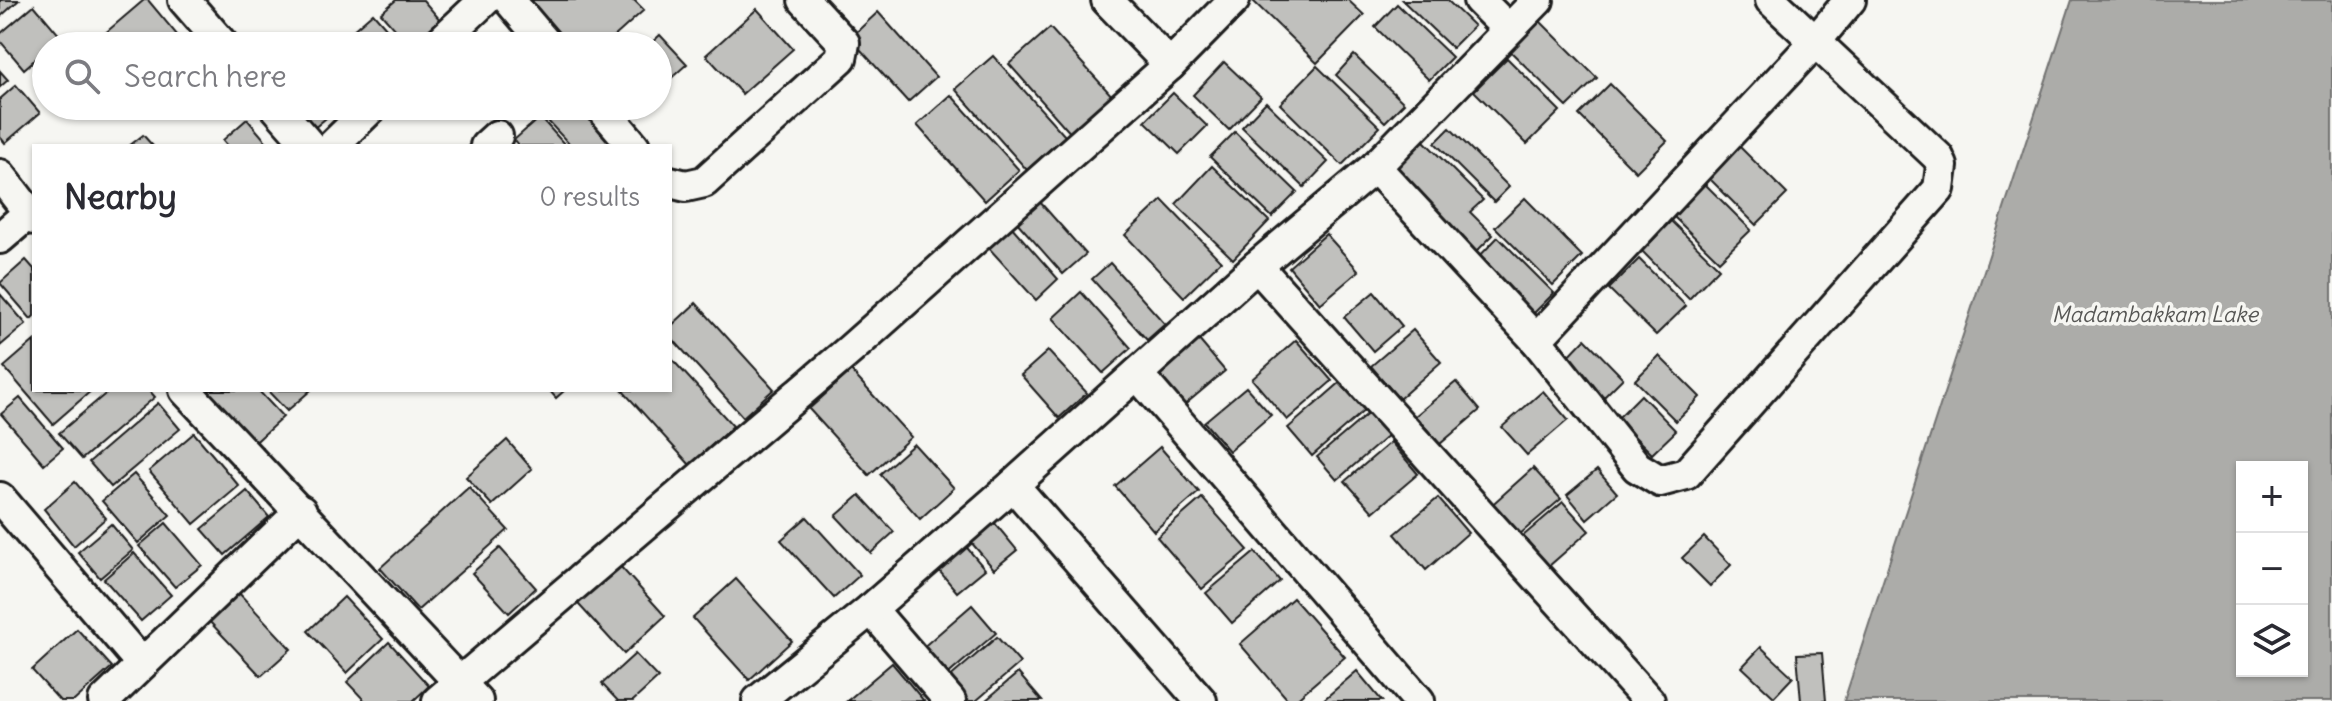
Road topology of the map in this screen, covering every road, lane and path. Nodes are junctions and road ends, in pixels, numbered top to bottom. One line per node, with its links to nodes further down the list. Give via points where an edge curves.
1 (184, 0): 12 (street)
2 (485, 0): 13 (street)
3 (509, 0): 14 (street)
4 (804, 0): 25 (street, via 844,43 841,58 704,182)
5 (1107, 0): 16 (street)
6 (1234, 0): 16 (street)
7 (1479, 0): 11 (street)
8 (1538, 0): 11 (street)
9 (1771, 0): 15 (street)
10 (1850, 0): 15 (street)
11 (1508, 29): 23 (street)
12 (212, 32)
13 (451, 32)
14 (536, 32)
15 (1815, 42): 29 (street); 29 (street, via 1938,157 1939,189 1686,474 1660,481 1637,467)
16 (1170, 65): 37 (street)
17 (287, 120): 20 (street)
18 (359, 120): 21 (street)
19 (612, 120): 22 (street)
20 (308, 144)
21 (334, 144)
22 (632, 144)
23 (1375, 167): 28 (street); 29 (street)
24 (0, 175): 26 (street)
25 (672, 182)
26 (32, 216): 27 (street)
27 (0, 238)
28 (1257, 266): 30 (street); 43 (street)
29 (1536, 340)
30 (1137, 374): 32 (street); 42 (street)
31 (191, 392): 34 (street)
32 (1013, 485): 35 (street); 41 (street)
33 (0, 498): 36 (street)
34 (301, 511): 36 (street); 37 (street)
35 (871, 609): 39 (street); 40 (street)
36 (142, 664): 38 (street)
37 (458, 694)
38 (104, 701)
39 (758, 701)
40 (950, 701)
41 (1201, 701)
42 (1419, 701)
43 (1649, 701)

